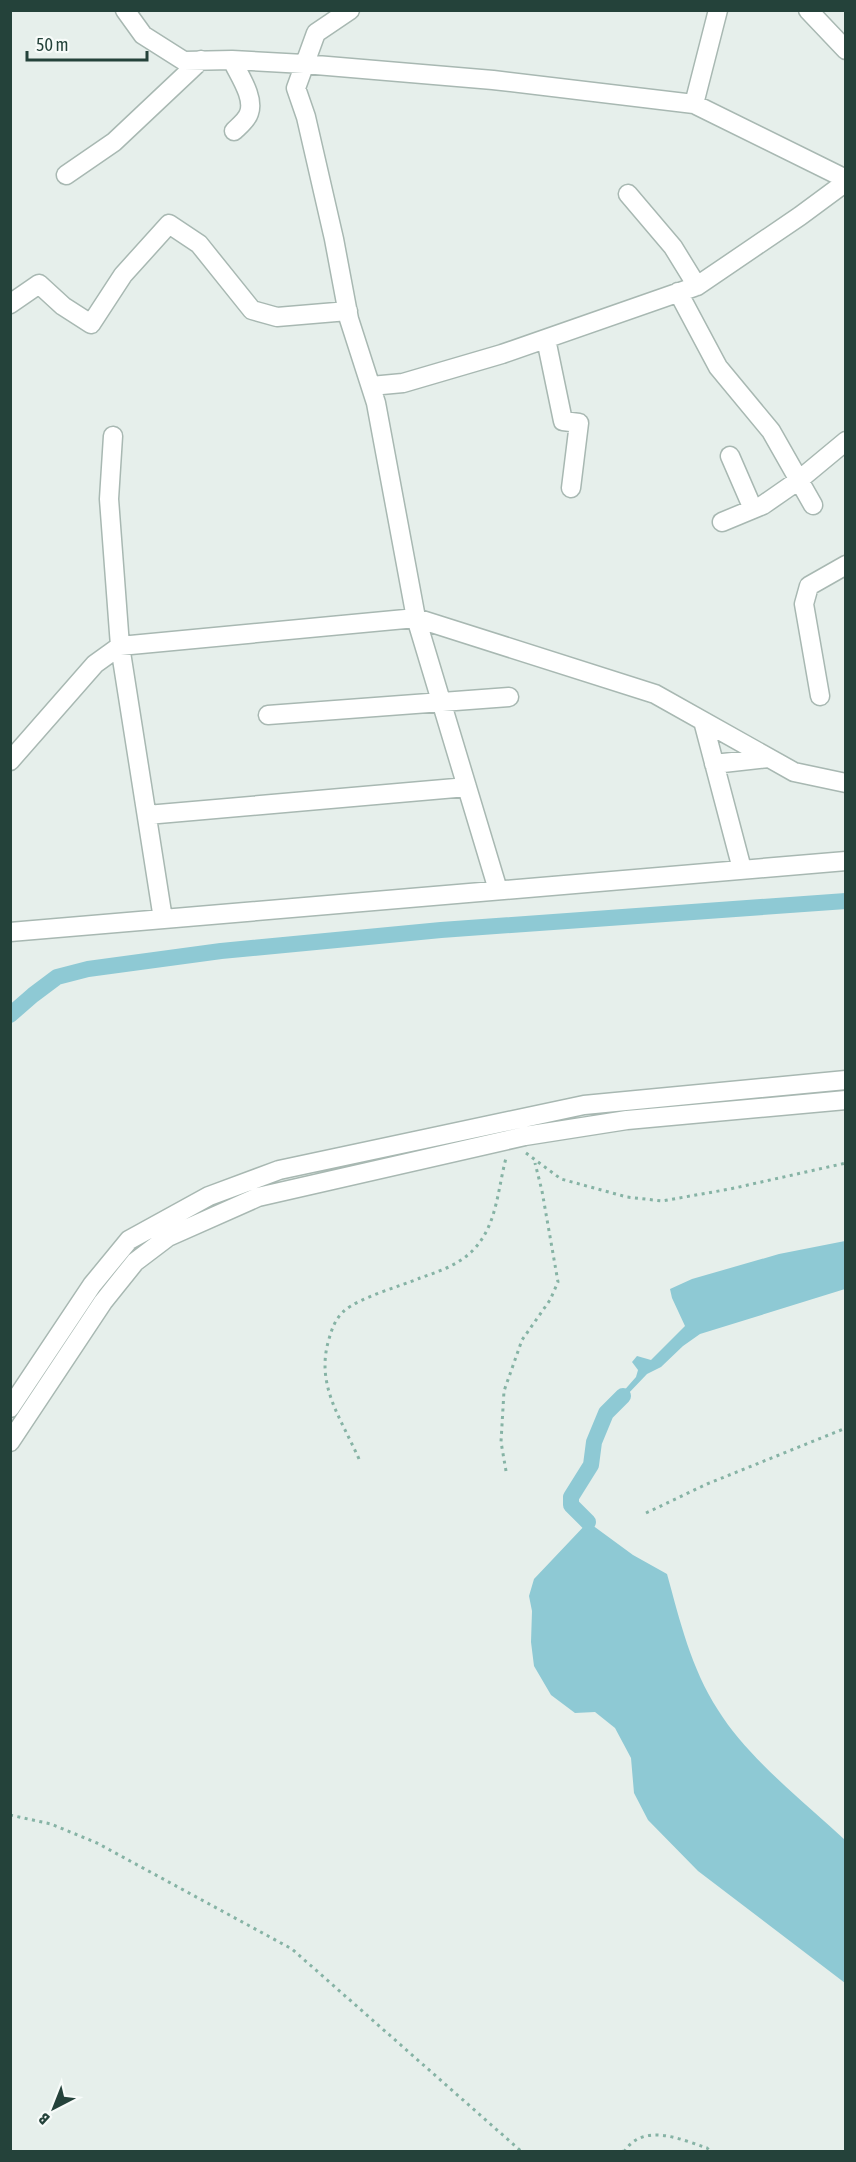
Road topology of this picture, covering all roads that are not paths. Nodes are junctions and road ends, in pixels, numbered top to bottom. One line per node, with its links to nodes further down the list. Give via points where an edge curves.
1 (125, 10): 6 (street, via 143,35 184,61)
2 (350, 10): 8 (street, via 316,33)
3 (718, 10): 9 (street)
4 (808, 10): 5 (street)
5 (846, 50)
6 (201, 60): 7 (street); 11 (street, via 114,142)
7 (232, 60): 8 (street); 10 (street, via 249,96 250,108 249,116)
8 (304, 64): 9 (street, via 493,80); 17 (street, via 296,88 306,117)
9 (694, 104): 12 (street)
10 (234, 131)
11 (66, 175)
12 (846, 181): 14 (street)
13 (628, 194): 14 (street, via 673,247)
14 (697, 286): 15 (street)
15 (678, 292): 18 (street); 23 (street, via 718,368 771,431)
16 (10, 304): 17 (street, via 39,284 63,306 92,324 123,274 169,224 199,244 252,310 278,317)
17 (348, 310): 19 (street)
18 (546, 339): 19 (street, via 403,383); 24 (street, via 563,422 579,423)
19 (371, 386): 29 (street)
20 (113, 436): 30 (street, via 109,500)
21 (846, 441): 23 (street)
22 (730, 456): 26 (street)
23 (799, 480): 25 (street); 26 (street)
24 (572, 488)
25 (813, 505)
26 (753, 509): 27 (street)
27 (722, 522)
28 (846, 565): 31 (street, via 810,586 804,604)
29 (416, 618): 30 (street); 33 (street); 35 (street, via 655,694)
30 (120, 646): 37 (street, via 95,664); 41 (street)
31 (820, 696)
32 (509, 697): 33 (street)
33 (441, 702): 34 (street); 40 (street)
34 (268, 715)
35 (703, 721): 36 (street); 38 (street)
36 (769, 758): 38 (street); 39 (street, via 794,772)
37 (10, 761)
38 (714, 764): 43 (street)
39 (846, 783)
40 (467, 787): 41 (street); 44 (street)
41 (147, 815): 45 (street)
42 (846, 861): 43 (street)
43 (742, 869): 44 (street)
44 (498, 890): 45 (street)
45 (163, 919): 46 (street)
46 (10, 932)
47 (846, 1080): 49 (street, via 584,1105)
48 (846, 1100): 50 (street, via 627,1120)
49 (507, 1120): 50 (street); 51 (street, via 279,1170 209,1196 129,1240)
50 (512, 1139): 52 (street, via 258,1197 168,1237 135,1262)
51 (60, 1333): 52 (street); 53 (street)
52 (75, 1344): 54 (street)
53 (10, 1408)
54 (10, 1442)

